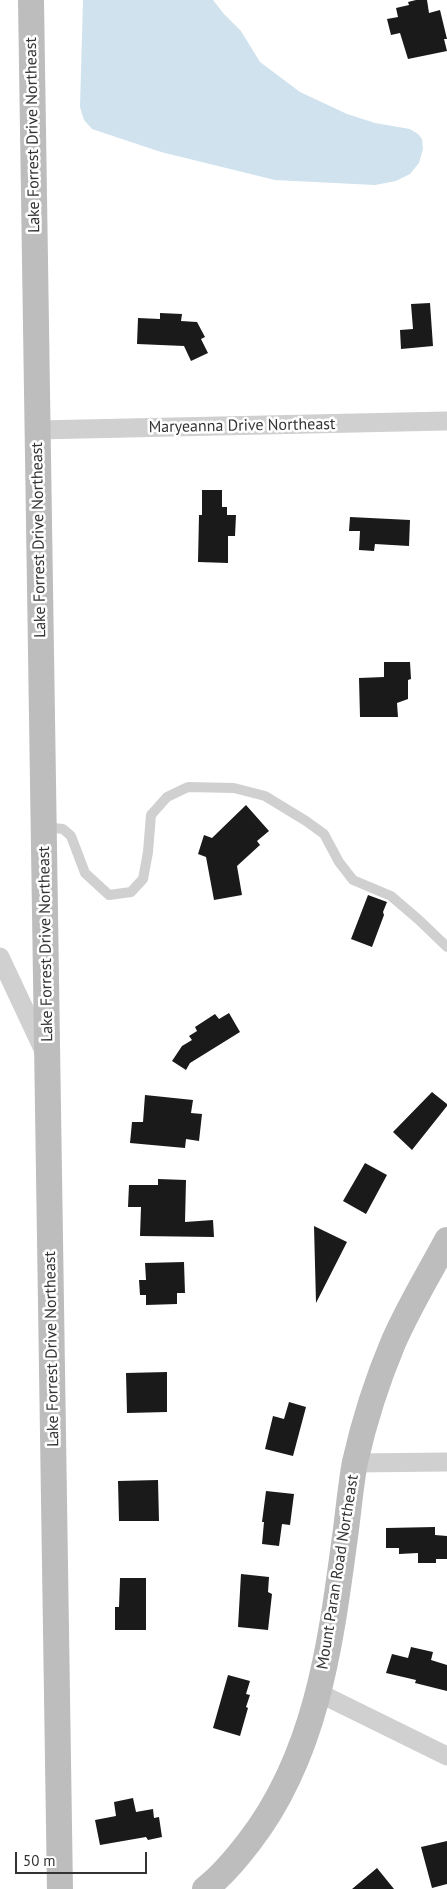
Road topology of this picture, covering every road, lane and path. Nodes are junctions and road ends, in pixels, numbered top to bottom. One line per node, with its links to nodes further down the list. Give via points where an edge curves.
1 (31, 0): 3 (street, Lake Forrest Drive Northeast)
2 (447, 421): 3 (street, Maryeanna Drive Northeast)
3 (37, 430): 4 (street, Lake Forrest Drive Northeast)
4 (44, 827): 5 (lane, via 63,829 71,836 85,873 109,895 131,892 142,879 151,814 167,797 188,787 234,788 265,796 324,834 353,880 391,896); 7 (street, Lake Forrest Drive Northeast)
5 (447, 947)
6 (0, 957): 7 (street)
7 (48, 1059): 13 (street, Lake Forrest Drive Northeast)
8 (447, 1240): 10 (street, Mount Paran Road Northeast, via 393,1343 371,1404)
9 (447, 1462): 10 (street)
10 (355, 1463): 11 (street, Mount Paran Road Northeast, via 336,1610)
11 (319, 1693): 12 (street); 14 (street, Mount Paran Road Northeast, via 306,1739 286,1784 261,1826 232,1863)
12 (447, 1756)
13 (60, 1889)
14 (205, 1889)

